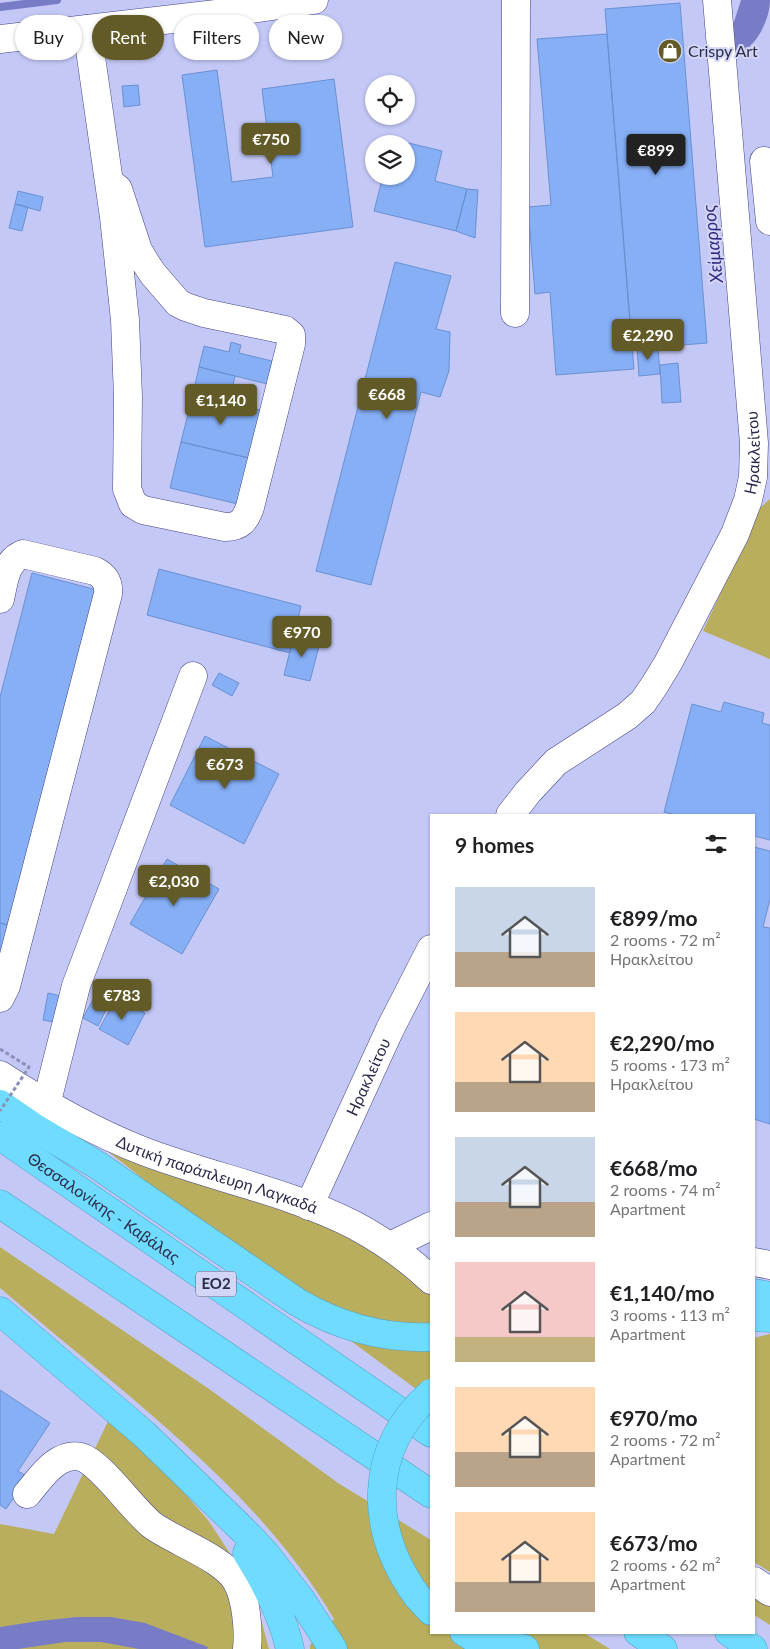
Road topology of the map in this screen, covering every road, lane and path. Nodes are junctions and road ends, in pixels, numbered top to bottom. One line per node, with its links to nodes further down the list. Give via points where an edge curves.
1 (314, 0): 4 (street)
2 (516, 0): 10 (street)
3 (717, 0): 11 (street, Ηρακλείτου, via 754,443)
4 (224, 7): 5 (street)
5 (87, 29): 6 (street); 8 (street)
6 (0, 39)
7 (764, 161): 9 (street)
8 (109, 182): 8 (street, via 125,320 128,397 126,479 130,498 143,510 225,527 234,526 245,520 250,507 291,335 285,330 193,310 178,303 138,250 118,189)
9 (770, 221)
10 (515, 313)
11 (761, 477): 14 (street, Ηρακλείτου, via 668,663 643,702 556,762)
12 (0, 600): 16 (street, via 11,562 23,554 95,571 101,574 109,587)
13 (193, 676): 20 (street, via 76,986)
14 (511, 814)
15 (430, 950): 24 (street, Ηρακλείτου)
16 (1, 993)
17 (0, 1049): 21 (path, bridge, via 29,1067)
18 (0, 1075): 20 (street, Δυτική παράπλευρη Λαγκαδά)
19 (0, 1104): 35 (highway, via 97,1165 317,1314 389,1336)
20 (46, 1105): 24 (street, Δυτική παράπλευρη Λαγκαδά, via 96,1131 145,1151)
21 (0, 1110)
22 (0, 1136): 37 (highway, Θεσσαλονίκης - Καβάλας / ΕΟ2)
23 (0, 1204): 38 (highway)
24 (309, 1206): 26 (street, Δυτική παράπλευρη Λαγκαδά, via 354,1225)
25 (430, 1226): 26 (street)
26 (390, 1246): 29 (street, Δυτική παράπλευρη Λαγκαδά)
27 (755, 1262): 28 (street)
28 (770, 1266)
29 (430, 1279)
30 (755, 1292): 31 (highway)
31 (770, 1296)
32 (0, 1312): 40 (highway, via 144,1434)
33 (755, 1316): 34 (highway)
34 (770, 1318)
35 (430, 1337)
36 (430, 1394): 43 (highway, bridge, via 396,1436 382,1484 386,1538 397,1566)
37 (430, 1432)
38 (430, 1493)
39 (27, 1494): 47 (street, via 54,1463 68,1457 81,1457 96,1465 152,1524 223,1566 236,1580 243,1595)
40 (216, 1506): 48 (highway, via 263,1578 281,1618); 49 (highway, via 265,1553)
41 (755, 1582): 42 (street)
42 (770, 1592)
43 (424, 1604)
44 (467, 1634): 50 (highway)
45 (641, 1634): 51 (highway)
46 (732, 1634): 52 (highway)
47 (247, 1649)
48 (290, 1649)
49 (333, 1649)
50 (525, 1649)
51 (663, 1649)
52 (753, 1649)

